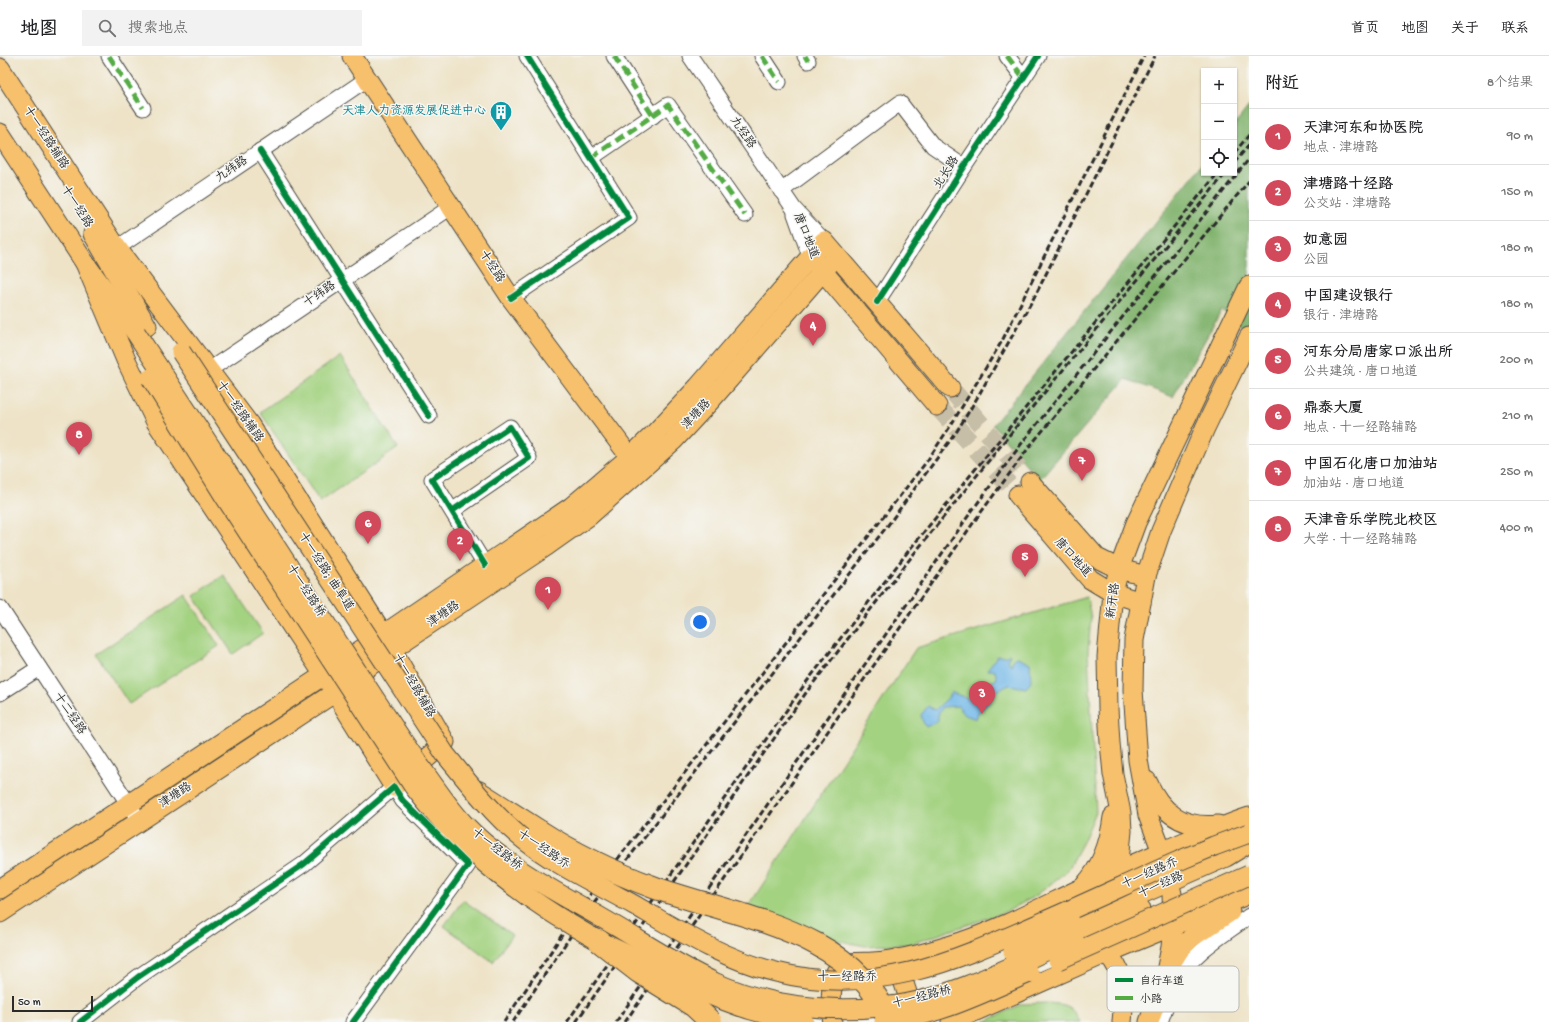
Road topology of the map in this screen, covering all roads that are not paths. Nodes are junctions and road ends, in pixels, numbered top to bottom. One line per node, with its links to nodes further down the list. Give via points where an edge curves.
1 (109, 56): 14 (street)
2 (352, 56): 11 (main road, 十经路)
3 (526, 56): 18 (street)
4 (614, 56): 15 (street)
5 (690, 56): 20 (street, 九经路)
6 (762, 56): 12 (street)
7 (1007, 56): 10 (street)
8 (1038, 56): 10 (street, 北长路)
9 (0, 68): 26 (main road, 十一经路辅路)
10 (1023, 77): 19 (street, 北长路)
11 (367, 79): 17 (street, 九纬路); 21 (main road, 十经路)
12 (779, 82)
13 (0, 90): 24 (main road, 十一经路)
14 (143, 108)
15 (653, 116): 18 (street); 23 (street, via 668,105)
16 (0, 133): 29 (main road, 十一经路)
17 (260, 151): 26 (street, 九纬路); 31 (street)
18 (591, 158): 33 (street, via 629,218)
19 (964, 167): 20 (street, via 933,146 900,104); 34 (street, 北长路)
20 (781, 191): 22 (street, 九经路)
21 (451, 207): 31 (street, 十纬路); 33 (main road, 十经路)
22 (794, 209): 25 (street, 唐口地道); 27 (street, 唐口地道)
23 (744, 215)
24 (87, 224): 35 (main road, 十一经路); 57 (main road, 十一经路; 曲阜道, bridge, via 181,352 445,754)
25 (824, 241): 27 (main road, 津塘路); 28 (main road, 唐口地道)
26 (117, 248): 37 (main road, 十一经路辅路)
27 (810, 256): 30 (main road, 唐口地道); 41 (main road, 津塘路, via 656,432)
28 (836, 256): 30 (main road, 津塘路); 34 (main road, 唐口地道)
29 (85, 263): 35 (main road, 十一经路); 51 (main road, via 126,360 156,422); 78 (main road, 十一经路桥, bridge, via 180,426 414,787 434,813 486,865 542,907)
30 (823, 271): 39 (main road, 唐口地道); 41 (main road, 津塘路, via 673,441)
31 (343, 280): 37 (street, 十纬路); 40 (street)
32 (1249, 286): 44 (main road, 新开路, via 1136,524)
33 (511, 298): 41 (main road, 十经路)
34 (877, 302): 38 (main road, 唐口地道)
35 (142, 330): 77 (main road, 十一经路桥, bridge, via 396,732 449,807 482,840 518,868 714,982 762,998 806,1007 861,1009 924,1000 959,988)
36 (1249, 337): 45 (main road, via 1202,435 1161,531)
37 (209, 370): 49 (main road, 十一经路辅路, via 249,424)
38 (950, 388)
39 (937, 406)
40 (429, 416)
41 (635, 464): 43 (main road, 津塘路); 49 (main road, 津塘路, via 571,529)
42 (452, 510): 42 (street, via 432,478 510,427 529,458); 43 (street)
43 (485, 565): 49 (main road, 津塘路)
44 (1119, 569): 45 (main road, 唐口地道); 46 (main road, 新开路); 46 (main road, 唐口地道, via 1097,558 1024,488 1090,579)
45 (1146, 576): 47 (main road)
46 (1113, 593): 47 (main road, 唐口地道); 55 (main road, 新开路, via 1108,672 1108,715)
47 (1140, 602): 54 (main road, via 1134,640 1133,690)
48 (0, 608): 50 (street, 十二经路)
49 (387, 642): 51 (main road, 津塘路); 53 (main road, 津塘路); 56 (main road, 十一经路辅路, via 445,742)
50 (38, 668): 52 (street); 58 (street, 十二经路)
51 (324, 675): 53 (main road); 58 (main road, 津塘路)
52 (0, 693)
53 (334, 693): 56 (main road); 60 (main road, 津塘路)
54 (1138, 760): 61 (main road, via 1152,794 1170,815 1201,826); 65 (main road, via 1148,815)
55 (1113, 774): 66 (main road, 新开路, via 1122,830); 69 (main road, via 1115,795 1111,831 1100,863)
56 (394, 787): 89 (street, via 304,864 138,977); 90 (street, via 403,801 468,865)
57 (472, 788): 62 (main road, 十一经路乔, bridge, via 497,815 534,846 721,953 776,973 832,980 869,980 900,975 950,961); 95 (highway, bridge, via 574,852 606,868 681,897 785,930 818,944 853,968 869,986)
58 (128, 803): 60 (street, 十二经路); 71 (main road, 津塘路)
59 (1249, 817): 61 (main road)
60 (139, 820): 74 (main road, 津塘路)
61 (1228, 824): 65 (main road)
62 (1249, 833)
63 (1249, 842): 70 (main road, 十一经路)
64 (1249, 849): 68 (main road, via 1240,858 1238,866)
65 (1162, 852): 66 (main road); 70 (main road)
66 (1118, 871): 69 (main road); 77 (main road, 新开路, via 1104,897)
67 (1249, 875): 94 (main road, 十一经路桥, bridge, via 974,997 944,1009)
68 (1249, 885)
69 (1083, 888): 80 (main road, via 992,930 946,946)
70 (1171, 888): 76 (main road); 77 (main road, 十一经路)
71 (0, 889)
72 (1249, 894): 76 (main road)
73 (1249, 899): 83 (main road, via 1192,937 1180,949)
74 (0, 913)
75 (1249, 916): 84 (street, via 1210,944)
76 (1173, 926): 79 (main road); 82 (main road)
77 (1073, 931): 79 (main road)
78 (600, 941): 91 (highway, bridge, via 639,972 694,1006); 92 (main road, 十一经路桥, bridge, via 681,983 723,1001 763,1014)
79 (1108, 953): 81 (main road); 88 (main road)
80 (896, 959): 93 (main road, via 853,963 838,969 832,988); 96 (main road)
81 (1117, 966)
82 (1167, 966)
83 (1170, 966)
84 (1187, 966)
85 (1123, 1012): 97 (main road)
86 (1152, 1012): 98 (main road)
87 (1164, 1012): 99 (street)
88 (952, 1021)
89 (80, 1022)
90 (353, 1022)
91 (712, 1022)
92 (804, 1022)
93 (833, 1022)
94 (884, 1022)
95 (889, 1022)
96 (917, 1022)
97 (1122, 1022)
98 (1149, 1022)
99 (1160, 1022)

